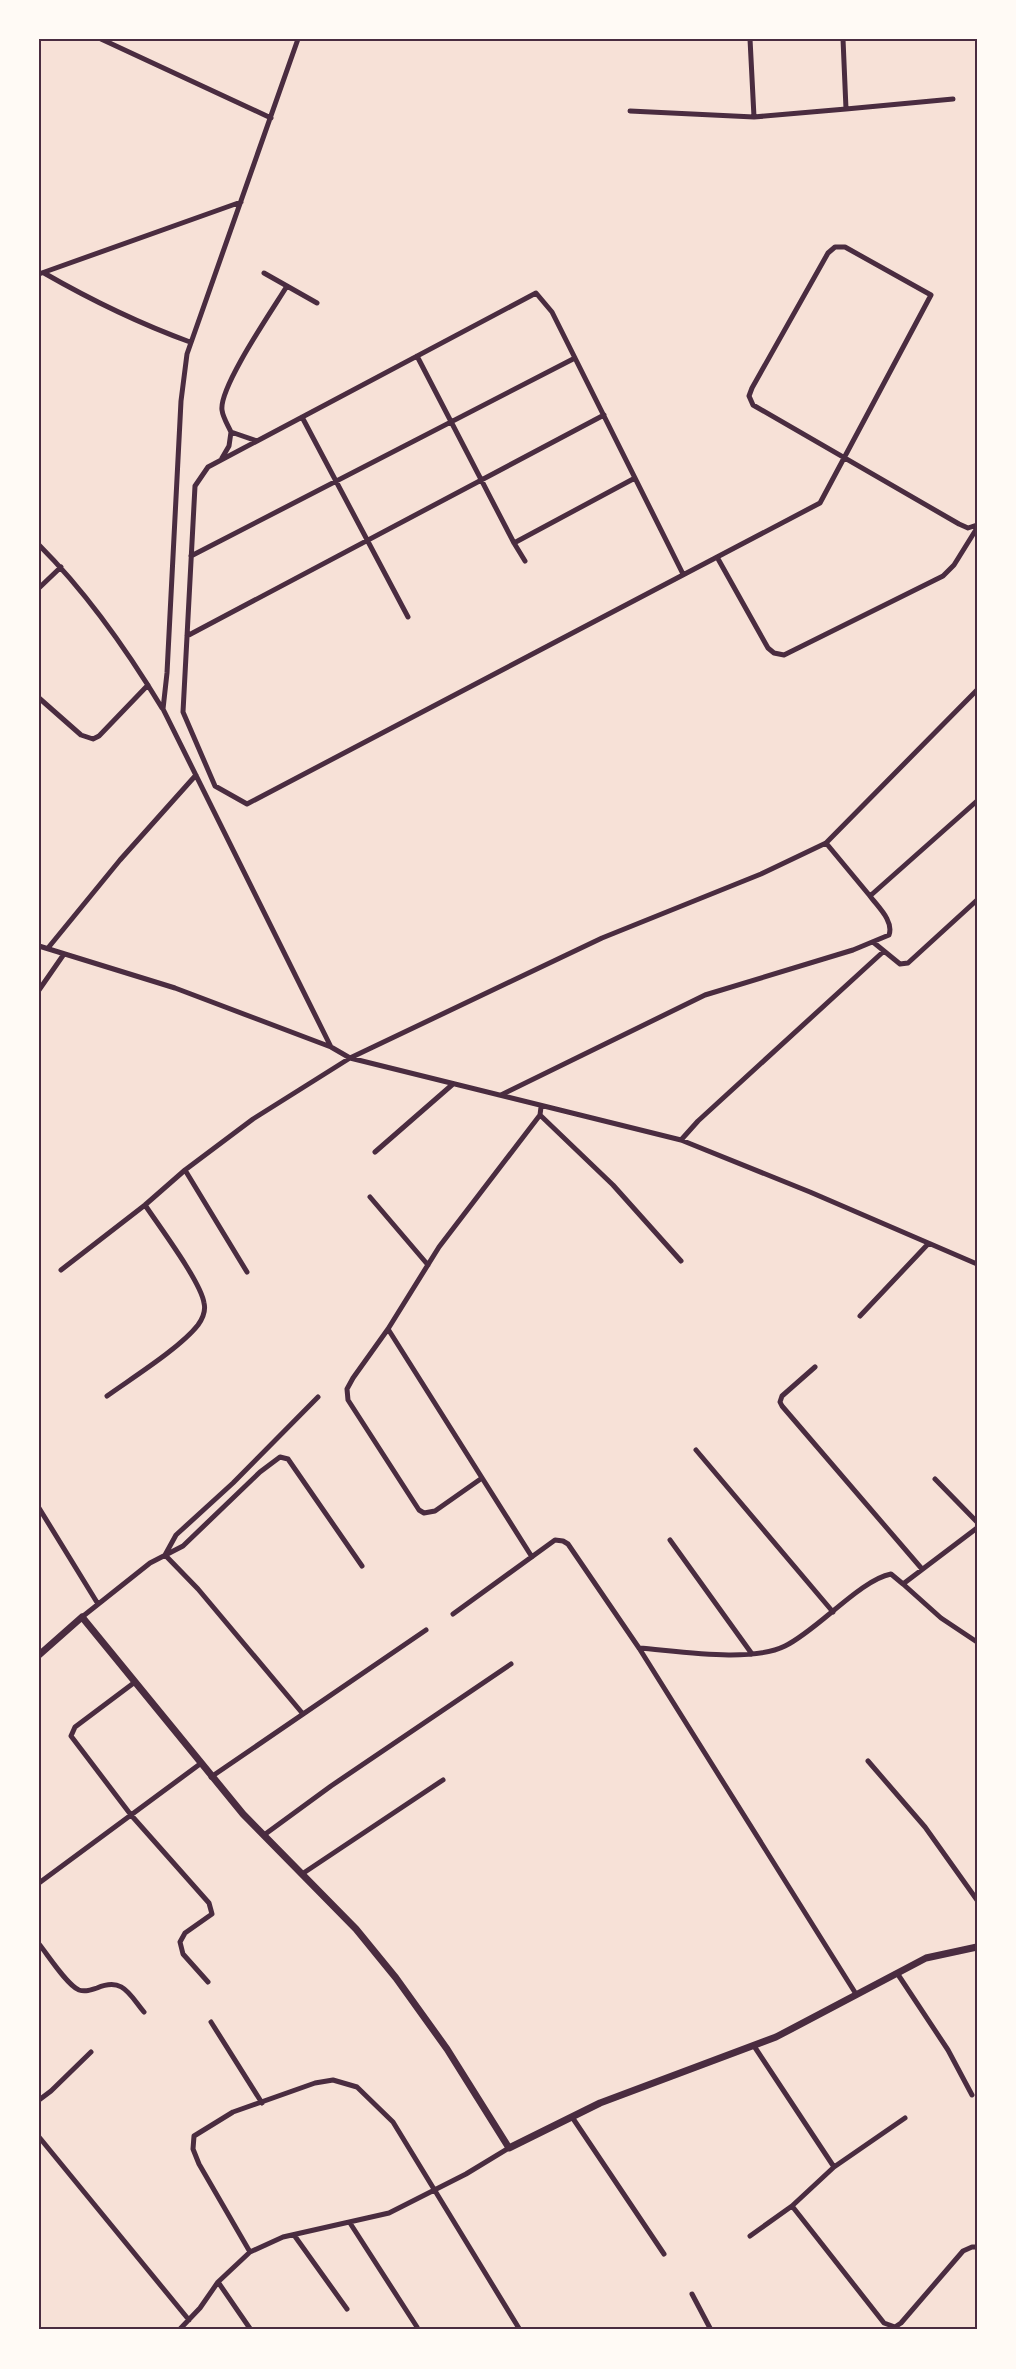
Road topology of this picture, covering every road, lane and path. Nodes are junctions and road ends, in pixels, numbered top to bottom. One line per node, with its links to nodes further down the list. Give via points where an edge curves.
1 (101, 39): 9 (street)
2 (298, 39): 9 (street)
3 (750, 39): 8 (street)
4 (843, 39): 6 (street)
5 (953, 99): 6 (street)
6 (846, 109): 8 (street)
7 (630, 111): 8 (street)
8 (754, 117)
9 (271, 118): 10 (street)
10 (241, 202): 12 (street); 15 (street)
11 (264, 273): 13 (street)
12 (41, 274): 15 (street, via 138,322)
13 (287, 286): 14 (street); 21 (street, via 224,397 222,410)
14 (317, 303)
15 (190, 342): 43 (street, via 181,401)
16 (417, 356): 17 (street, via 536,293 552,312); 19 (street); 20 (street)
17 (575, 358): 18 (street); 20 (street)
18 (604, 415): 25 (street); 26 (street)
19 (302, 417): 22 (street); 27 (street)
20 (451, 422): 26 (street); 27 (street)
21 (231, 432): 22 (street); 24 (street)
22 (257, 441): 24 (street)
23 (846, 457): 23 (street, via 753,405 749,396 828,253 835,247 845,247 932,295); 28 (street, via 959,524); 33 (street, via 820,503)
24 (222, 460): 32 (street, via 208,467 195,486)
25 (635, 478): 30 (street); 36 (street)
26 (482, 480): 29 (street); 30 (street)
27 (336, 481): 29 (street); 32 (street)
28 (977, 527): 33 (street, via 943,576 784,655 768,648)
29 (367, 541): 38 (street); 39 (street)
30 (514, 543): 34 (street)
31 (39, 545): 35 (street)
32 (191, 556): 39 (street)
33 (717, 557): 36 (street)
34 (525, 561)
35 (60, 567): 37 (street); 40 (street)
36 (683, 574): 39 (street, via 247,804 215,786 183,712)
37 (39, 588)
38 (408, 617)
39 (187, 636)
40 (148, 685): 42 (street, via 93,739 81,735); 43 (street)
41 (977, 690): 46 (street)
42 (39, 698)
43 (163, 709): 44 (street)
44 (196, 775): 51 (street); 55 (street)
45 (977, 801): 47 (street)
46 (826, 843): 47 (street); 56 (street, via 761,874 602,938)
47 (870, 896): 49 (street, via 890,927 889,935)
48 (977, 900): 52 (street, via 908,963 900,964)
49 (873, 942): 52 (street); 58 (street, via 705,995)
50 (39, 946): 51 (street)
51 (48, 948): 53 (street)
52 (884, 951): 61 (street)
53 (64, 954): 54 (street); 55 (street, via 175,988)
54 (39, 990)
55 (331, 1047): 56 (street)
56 (350, 1058): 57 (street); 63 (street, via 253,1119)
57 (453, 1084): 58 (street); 62 (street)
58 (500, 1095): 59 (street)
59 (541, 1107): 60 (street); 61 (street)
60 (540, 1115): 67 (street, via 613,1185); 69 (street)
61 (681, 1140): 66 (street)
62 (375, 1152)
63 (185, 1170): 65 (street); 71 (street)
64 (370, 1197): 69 (street)
65 (145, 1205): 70 (street); 75 (street, via 198,1286 204,1302 203,1317 197,1327)
66 (928, 1244): 68 (street); 72 (street)
67 (681, 1261)
68 (977, 1264)
69 (428, 1265): 73 (street)
70 (61, 1270)
71 (246, 1272)
72 (860, 1316)
73 (388, 1329): 78 (street); 78 (street, via 353,1378 347,1389 348,1400 424,1513 435,1511)
74 (815, 1367): 87 (street, via 782,1396 782,1406)
75 (107, 1396)
76 (318, 1397): 84 (street, via 176,1535)
77 (696, 1450): 90 (street)
78 (482, 1478): 85 (street)
79 (935, 1479): 81 (street)
80 (39, 1508): 89 (street)
81 (977, 1522)
82 (977, 1528): 87 (street)
83 (670, 1540): 97 (street)
84 (165, 1555): 86 (street, via 183,1546 280,1457 288,1459); 89 (street); 100 (street)
85 (532, 1557): 91 (street); 95 (street, via 555,1540 568,1544)
86 (362, 1566)
87 (922, 1569): 88 (street)
88 (903, 1584): 90 (street, via 891,1574 882,1576); 94 (street, via 941,1618)
89 (98, 1604): 92 (street)
90 (833, 1612): 97 (street, via 783,1647)
91 (453, 1614)
92 (82, 1617): 96 (street); 99 (street)
93 (426, 1630): 100 (street)
94 (977, 1642)
95 (639, 1648): 97 (street); 114 (street)
96 (39, 1654)
97 (752, 1654)
98 (511, 1664): 106 (street)
99 (135, 1682): 102 (street); 105 (street, via 71,1732 73,1740)
100 (303, 1713): 103 (street)
101 (868, 1761): 109 (street, via 925,1827)
102 (200, 1764): 103 (street); 105 (street)
103 (211, 1777): 106 (street)
104 (443, 1780): 107 (street)
105 (131, 1815): 108 (street); 113 (street, via 212,1910 180,1942 183,1954)
106 (264, 1835): 107 (street)
107 (302, 1874): 125 (street, via 356,1929 396,1978 447,2049)
108 (39, 1882)
109 (977, 1900)
110 (39, 1944): 115 (street, via 74,1987 86,1991 116,1983)
111 (977, 1947): 112 (street, via 926,1958)
112 (897, 1972): 114 (street); 119 (street)
113 (208, 1982)
114 (856, 1994): 117 (street)
115 (144, 2012)
116 (211, 2022): 121 (street)
117 (754, 2046): 122 (street); 126 (street)
118 (91, 2052): 120 (street)
119 (972, 2095)
120 (39, 2100)
121 (262, 2103): 127 (street, via 315,2083 333,2080 357,2087 393,2122); 133 (street, via 217,2120 194,2136 192,2142 199,2164)
122 (572, 2117): 125 (street); 134 (street)
123 (905, 2118): 126 (street)
124 (39, 2137): 138 (street)
125 (509, 2148): 127 (street)
126 (834, 2167): 128 (street)
127 (434, 2190): 129 (street, via 389,2213); 142 (street)
128 (792, 2206): 131 (street); 132 (street, via 890,2326 901,2323 963,2252)
129 (350, 2223): 130 (street); 139 (street)
130 (294, 2235): 133 (street); 137 (street)
131 (750, 2236)
132 (977, 2247)
133 (250, 2253): 135 (street)
134 (664, 2254)
135 (218, 2282): 138 (street); 141 (street)
136 (692, 2294): 143 (street)
137 (347, 2309)
138 (189, 2320): 140 (street)
139 (417, 2327)
140 (179, 2330)
141 (251, 2330)
142 (520, 2330)
143 (711, 2330)

